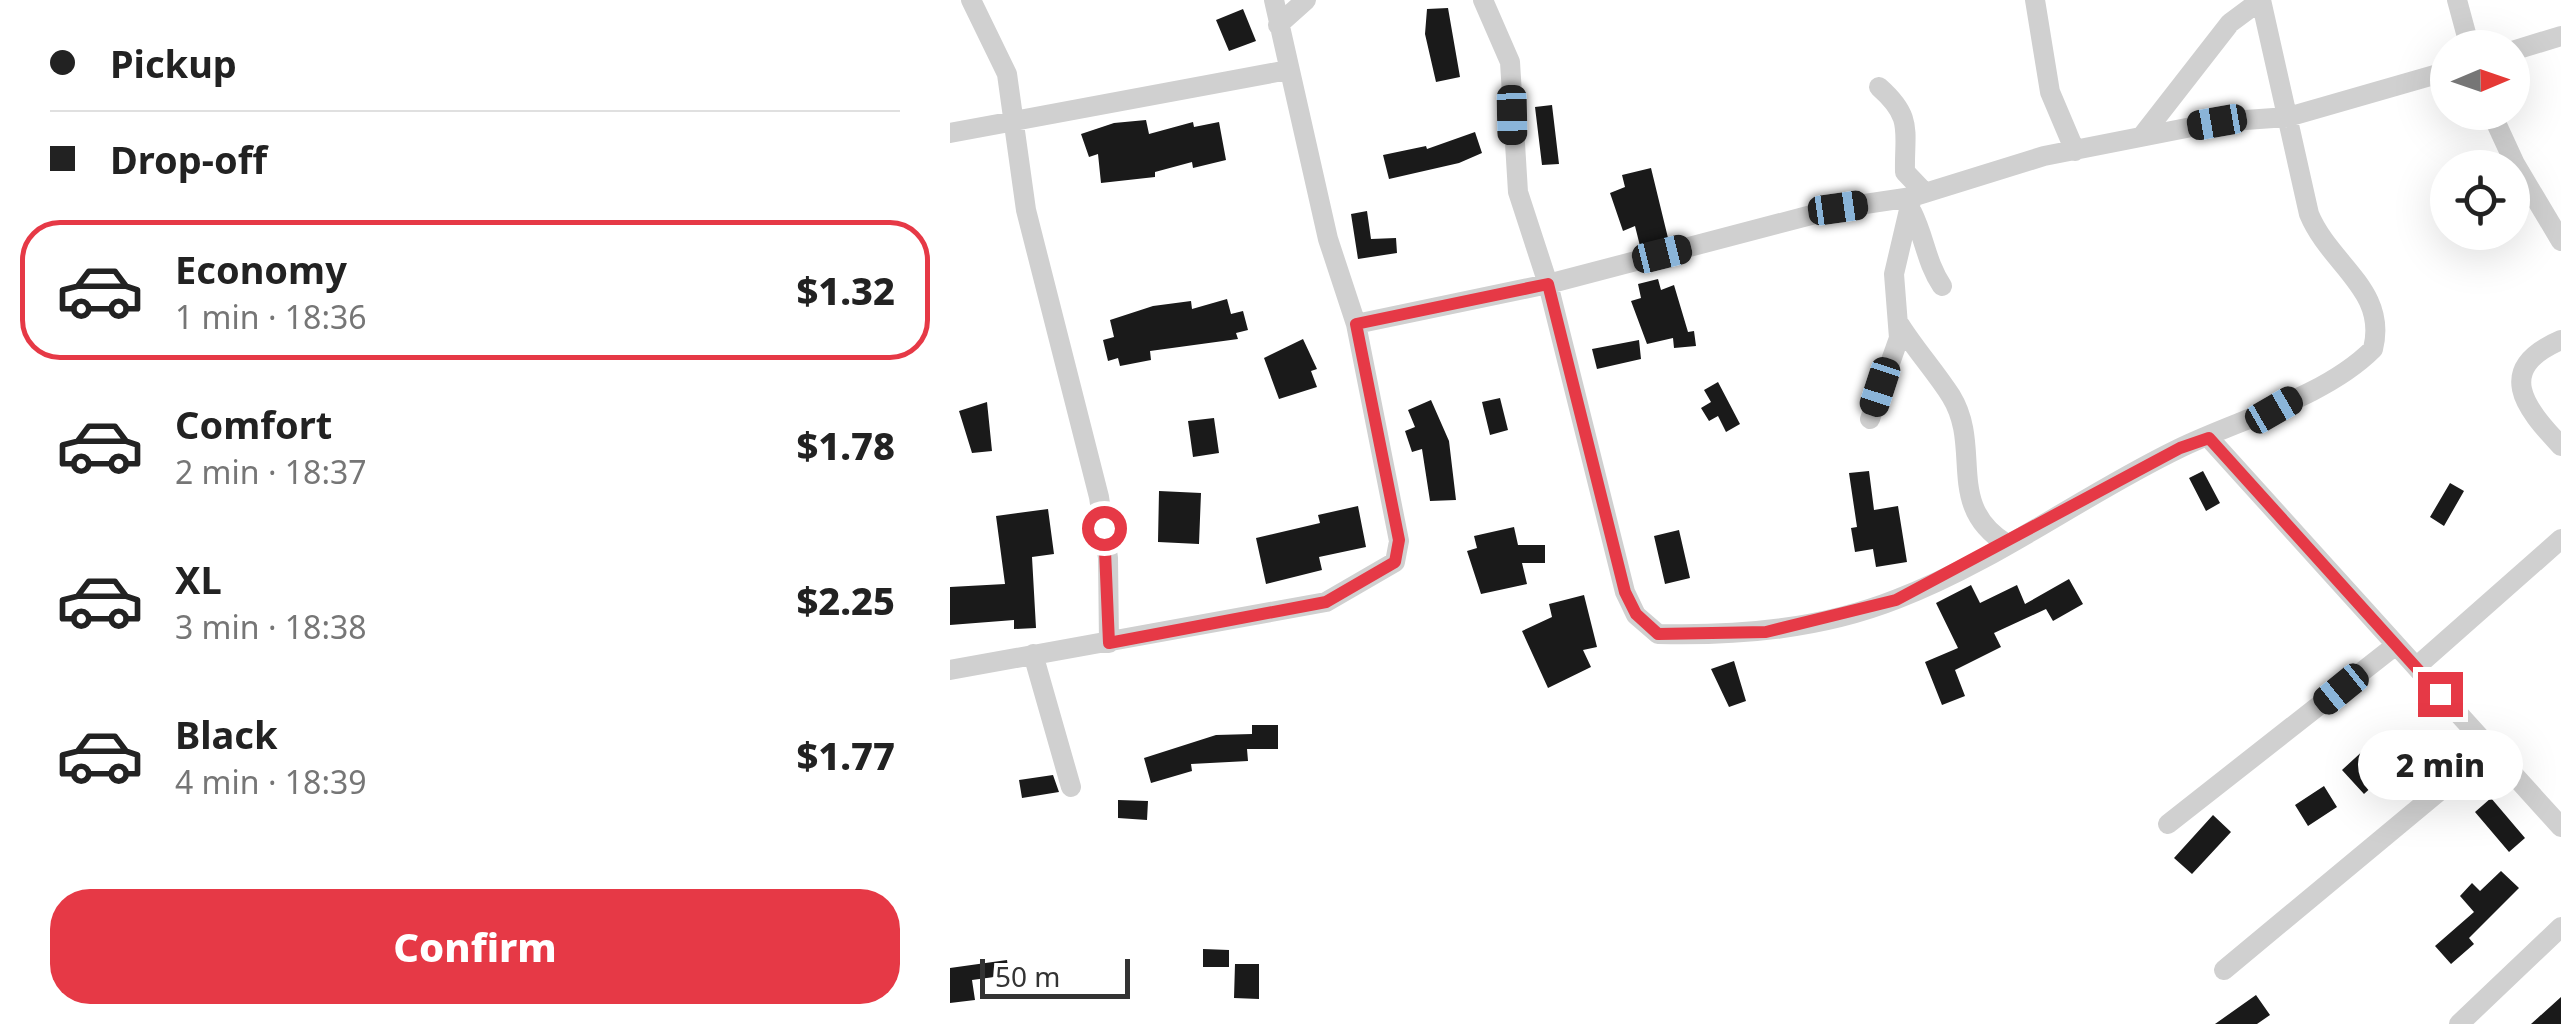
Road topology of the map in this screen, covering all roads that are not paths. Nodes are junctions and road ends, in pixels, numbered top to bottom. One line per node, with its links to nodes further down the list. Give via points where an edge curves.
1 (971, 0): 15 (street, via 1008,74)
2 (1274, 0): 7 (street)
3 (1306, 0): 7 (street)
4 (1483, 0): 22 (street, via 1510,62 1518,192)
5 (2035, 0): 19 (street, via 2050,92)
6 (2457, 0): 8 (street)
7 (1278, 25): 11 (street)
8 (2465, 30)
9 (2561, 36): 10 (street)
10 (2530, 46)
11 (1288, 70): 15 (street); 24 (street, via 1328,239)
12 (2430, 76): 14 (street)
13 (1879, 88): 20 (street, via 1907,126 1905,172)
14 (2288, 118): 18 (street); 18 (street, via 2261,0 2230,24); 28 (street, via 2308,214 2320,241 2368,298 2376,339 2353,364)
15 (1017, 121): 17 (street); 32 (street, via 1030,228 1099,497)
16 (2499, 130): 21 (street)
17 (950, 133)
18 (2142, 136): 19 (street)
19 (2074, 150): 20 (street)
20 (1916, 201): 22 (street, via 1838,208); 23 (street, via 1928,264); 25 (street, via 1894,274)
21 (2561, 240)
22 (1548, 284): 24 (street); 31 (street, via 1625,592 1658,634 1766,632 1832,618 1896,600)
23 (1942, 286)
24 (1356, 324): 32 (street, via 1399,540 1395,562 1326,602)
25 (1900, 324): 27 (street); 31 (street, via 1952,397 1965,435 1975,516)
26 (2561, 340): 29 (street, via 2536,353 2521,378 2529,410)
27 (1870, 419)
28 (2209, 438): 31 (street); 33 (street)
29 (2561, 446)
30 (2561, 538): 35 (street)
31 (2007, 544)
32 (1109, 643): 34 (street)
33 (2396, 645): 35 (street); 39 (street)
34 (1033, 654): 36 (street); 38 (street)
35 (2416, 667): 37 (street)
36 (950, 670)
37 (2490, 749): 40 (street); 42 (street)
38 (1072, 787)
39 (2168, 824)
40 (2561, 826)
41 (2561, 927): 43 (street)
42 (2224, 970)
43 (2459, 1024)

